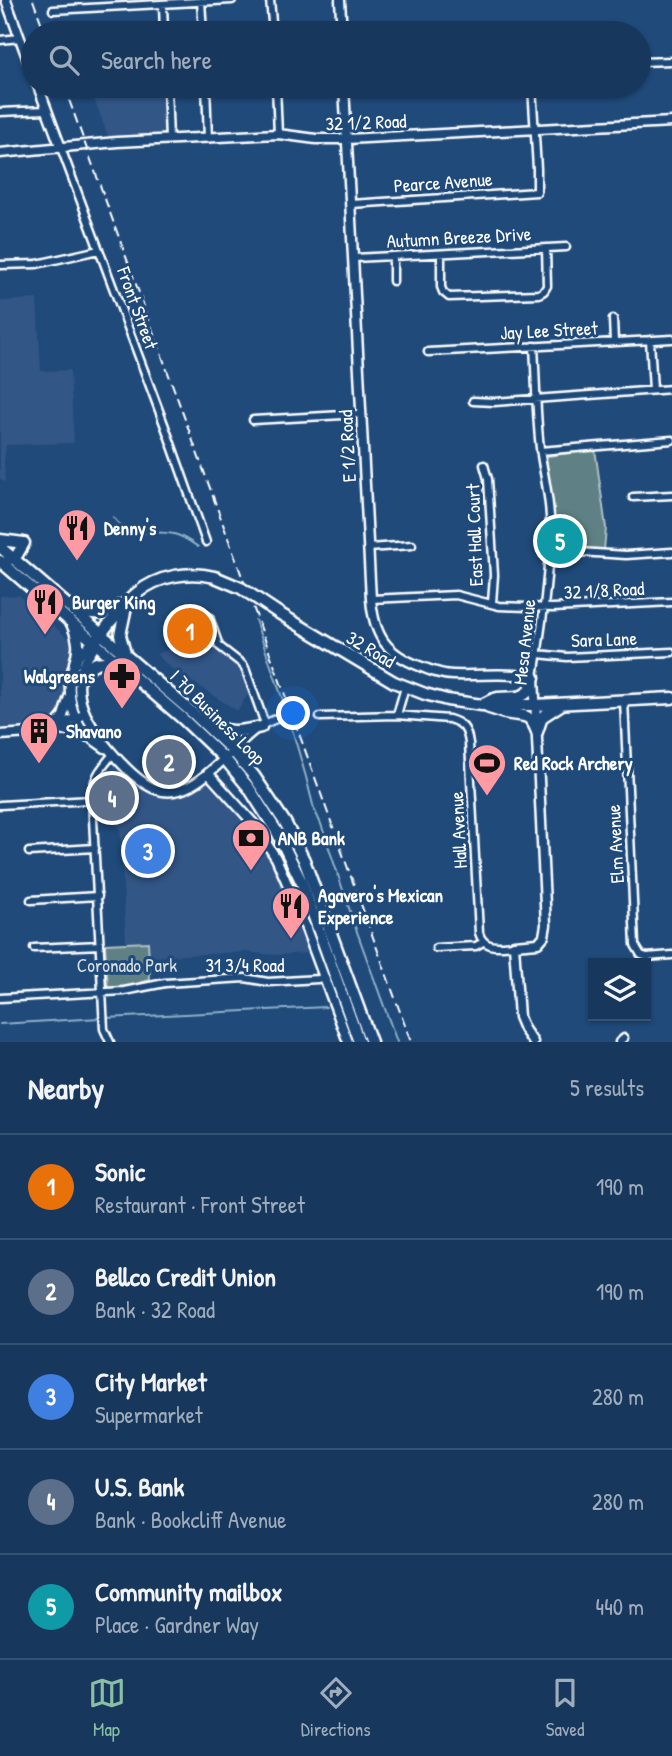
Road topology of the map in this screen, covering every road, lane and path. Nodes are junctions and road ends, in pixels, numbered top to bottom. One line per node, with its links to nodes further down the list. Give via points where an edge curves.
1 (6, 0): 12 (street)
2 (232, 0): 5 (street)
3 (270, 0): 10 (street)
4 (340, 0): 11 (street)
5 (201, 1): 6 (street); 9 (street)
6 (163, 5): 7 (street); 8 (street)
7 (53, 10)
8 (164, 21)
9 (202, 21)
10 (272, 21)
11 (341, 21)
12 (20, 38): 13 (street)
13 (0, 40)
14 (672, 61): 15 (street)
15 (651, 62)
16 (42, 98): 22 (street, Front Street)
17 (167, 98): 28 (street)
18 (206, 98): 27 (street)
19 (276, 98): 26 (street)
20 (345, 98): 29 (street, E 1/2 Road)
21 (533, 98): 25 (street)
22 (46, 110): 23 (street); 30 (street, Front Street)
23 (0, 112)
24 (672, 122): 25 (street, 32 1/2 Road)
25 (535, 129): 29 (street, 32 1/2 Road); 32 (street, Pearce Avenue, via 537,192)
26 (278, 134): 27 (street, 32 1/2 Road); 29 (street, 32 1/2 Road)
27 (208, 138): 28 (street, 32 1/2 Road)
28 (169, 139): 30 (street, 32 1/2 Road)
29 (347, 139): 32 (street, E 1/2 Road)
30 (61, 148): 31 (street, 32 1/2 Road); 35 (street, Front Street)
31 (0, 153)
32 (351, 204): 38 (street, E 1/2 Road)
33 (566, 247): 34 (street, Autumn Breeze Drive)
34 (546, 248): 36 (street, Autumn Breeze Drive); 36 (street, via 544,291 508,296 449,297 441,287)
35 (99, 250): 39 (street, via 37,264); 59 (street, Front Street)
36 (441, 254): 37 (street, Autumn Breeze Drive)
37 (393, 256): 38 (street, Autumn Breeze Drive); 40 (street)
38 (354, 258): 51 (street, E 1/2 Road)
39 (0, 265)
40 (393, 281)
41 (613, 319): 44 (street)
42 (672, 339): 43 (street, Jay Lee Street)
43 (650, 340): 44 (street, Jay Lee Street); 48 (street)
44 (614, 342): 45 (street, Jay Lee Street)
45 (534, 346): 46 (street, Jay Lee Street); 49 (street, Mesa Avenue)
46 (428, 352)
47 (672, 389): 48 (street)
48 (653, 390): 49 (street)
49 (537, 399): 50 (street); 54 (street, Mesa Avenue)
50 (473, 401)
51 (361, 414): 52 (street); 63 (street, E 1/2 Road)
52 (253, 420)
53 (672, 440): 54 (street)
54 (540, 451): 64 (street, Mesa Avenue, via 548,493)
55 (484, 465): 73 (street, East Hall Court, via 494,575)
56 (672, 495): 57 (street)
57 (633, 497)
58 (0, 540): 60 (main road)
59 (206, 542)
60 (24, 543): 66 (main road); 68 (main road)
61 (412, 545): 63 (street)
62 (0, 547): 66 (main road, I 70 Business Loop)
63 (368, 548): 70 (street, E 1/2 Road)
64 (548, 550): 65 (street, via 626,555); 74 (street, Mesa Avenue)
65 (672, 552)
66 (13, 558): 67 (main road); 68 (main road, I 70 Business Loop)
67 (0, 562): 76 (main road, I 70 Business Loop)
68 (27, 569): 69 (main road, I 70 Business Loop)
69 (60, 598): 72 (main road, via 94,614); 77 (main road, I 70 Business Loop)
70 (370, 599): 73 (street, 32 1/8 Road, via 456,595); 83 (street, E 1/2 Road, via 379,636 407,661 446,675)
71 (672, 602): 74 (street, 32 1/8 Road)
72 (128, 603): 77 (main road, 32 Road); 79 (main road, via 120,630); 85 (main road, 32 Road, bridge, via 139,591 170,577 196,573 215,577 241,588)
73 (492, 604): 74 (street, 32 1/8 Road)
74 (544, 608): 80 (street, Mesa Avenue)
75 (209, 617): 97 (street, via 219,646 245,668)
76 (72, 623): 77 (main road, I 70 Business Loop); 81 (main road, via 79,646)
77 (99, 637): 79 (main road, I 70 Business Loop); 81 (street, 32 Road); 82 (main road, I 70 Business Loop); 84 (street, 32 Road)
78 (672, 652): 80 (street, Sara Lane)
79 (125, 654): 92 (main road, I 70 Business Loop)
80 (538, 654): 83 (street, Mesa Avenue)
81 (75, 663): 86 (street)
82 (132, 674): 84 (main road, via 101,661); 103 (main road, I 70 Business Loop)
83 (534, 677): 90 (main road, via 526,694 495,698); 91 (street, Mesa Avenue)
84 (80, 678): 94 (street)
85 (405, 687): 90 (main road, 32 Road); 93 (street)
86 (70, 691): 94 (street); 98 (street, via 63,716)
87 (672, 698): 88 (main road, 32 Road)
88 (624, 700): 89 (main road, 32 Road); 116 (street, Elm Avenue, via 635,945 647,957)
89 (563, 704): 91 (main road, 32 Road); 99 (main road, via 542,718)
90 (482, 705): 91 (main road, 32 Road); 99 (main road, via 526,716)
91 (535, 705): 99 (street, Mesa Avenue)
92 (195, 715): 97 (main road, via 228,732); 103 (main road, I 70 Business Loop)
93 (397, 715): 95 (street); 111 (street, Hall Avenue, via 449,719 468,732)
94 (80, 716): 98 (street); 101 (street); 102 (street)
95 (320, 717)
96 (279, 718): 97 (street)
97 (263, 725): 103 (street)
98 (50, 730): 100 (street); 101 (street, via 75,731)
99 (537, 732): 113 (street, Mesa Avenue, via 546,925 542,940)
100 (0, 735)
101 (94, 741): 102 (street)
102 (113, 754): 104 (street, via 141,781 158,790 179,790); 105 (street, via 96,775)
103 (229, 755): 104 (street); 122 (main road, I 70 Business Loop, via 288,851); 123 (main road, I 70 Business Loop, via 270,799 295,841)
104 (208, 773): 117 (street, via 254,824 276,858)
105 (92, 800): 106 (street); 107 (street)
106 (0, 805)
107 (95, 848): 108 (street); 109 (street)
108 (29, 852)
109 (98, 896): 110 (street); 112 (street)
110 (32, 900)
111 (483, 943): 113 (street); 115 (street)
112 (100, 945): 114 (street); 118 (street)
113 (514, 945): 124 (street, via 519,1017)
114 (34, 948)
115 (436, 948)
116 (672, 956)
117 (324, 977): 118 (street, 31 3/4 Road, via 164,983); 121 (street)
118 (103, 992): 119 (street, 31 3/4 Road); 120 (street, via 104,1029)
119 (0, 998)
120 (110, 1042)
121 (348, 1042)
122 (359, 1042)
123 (371, 1042)
124 (533, 1042)

